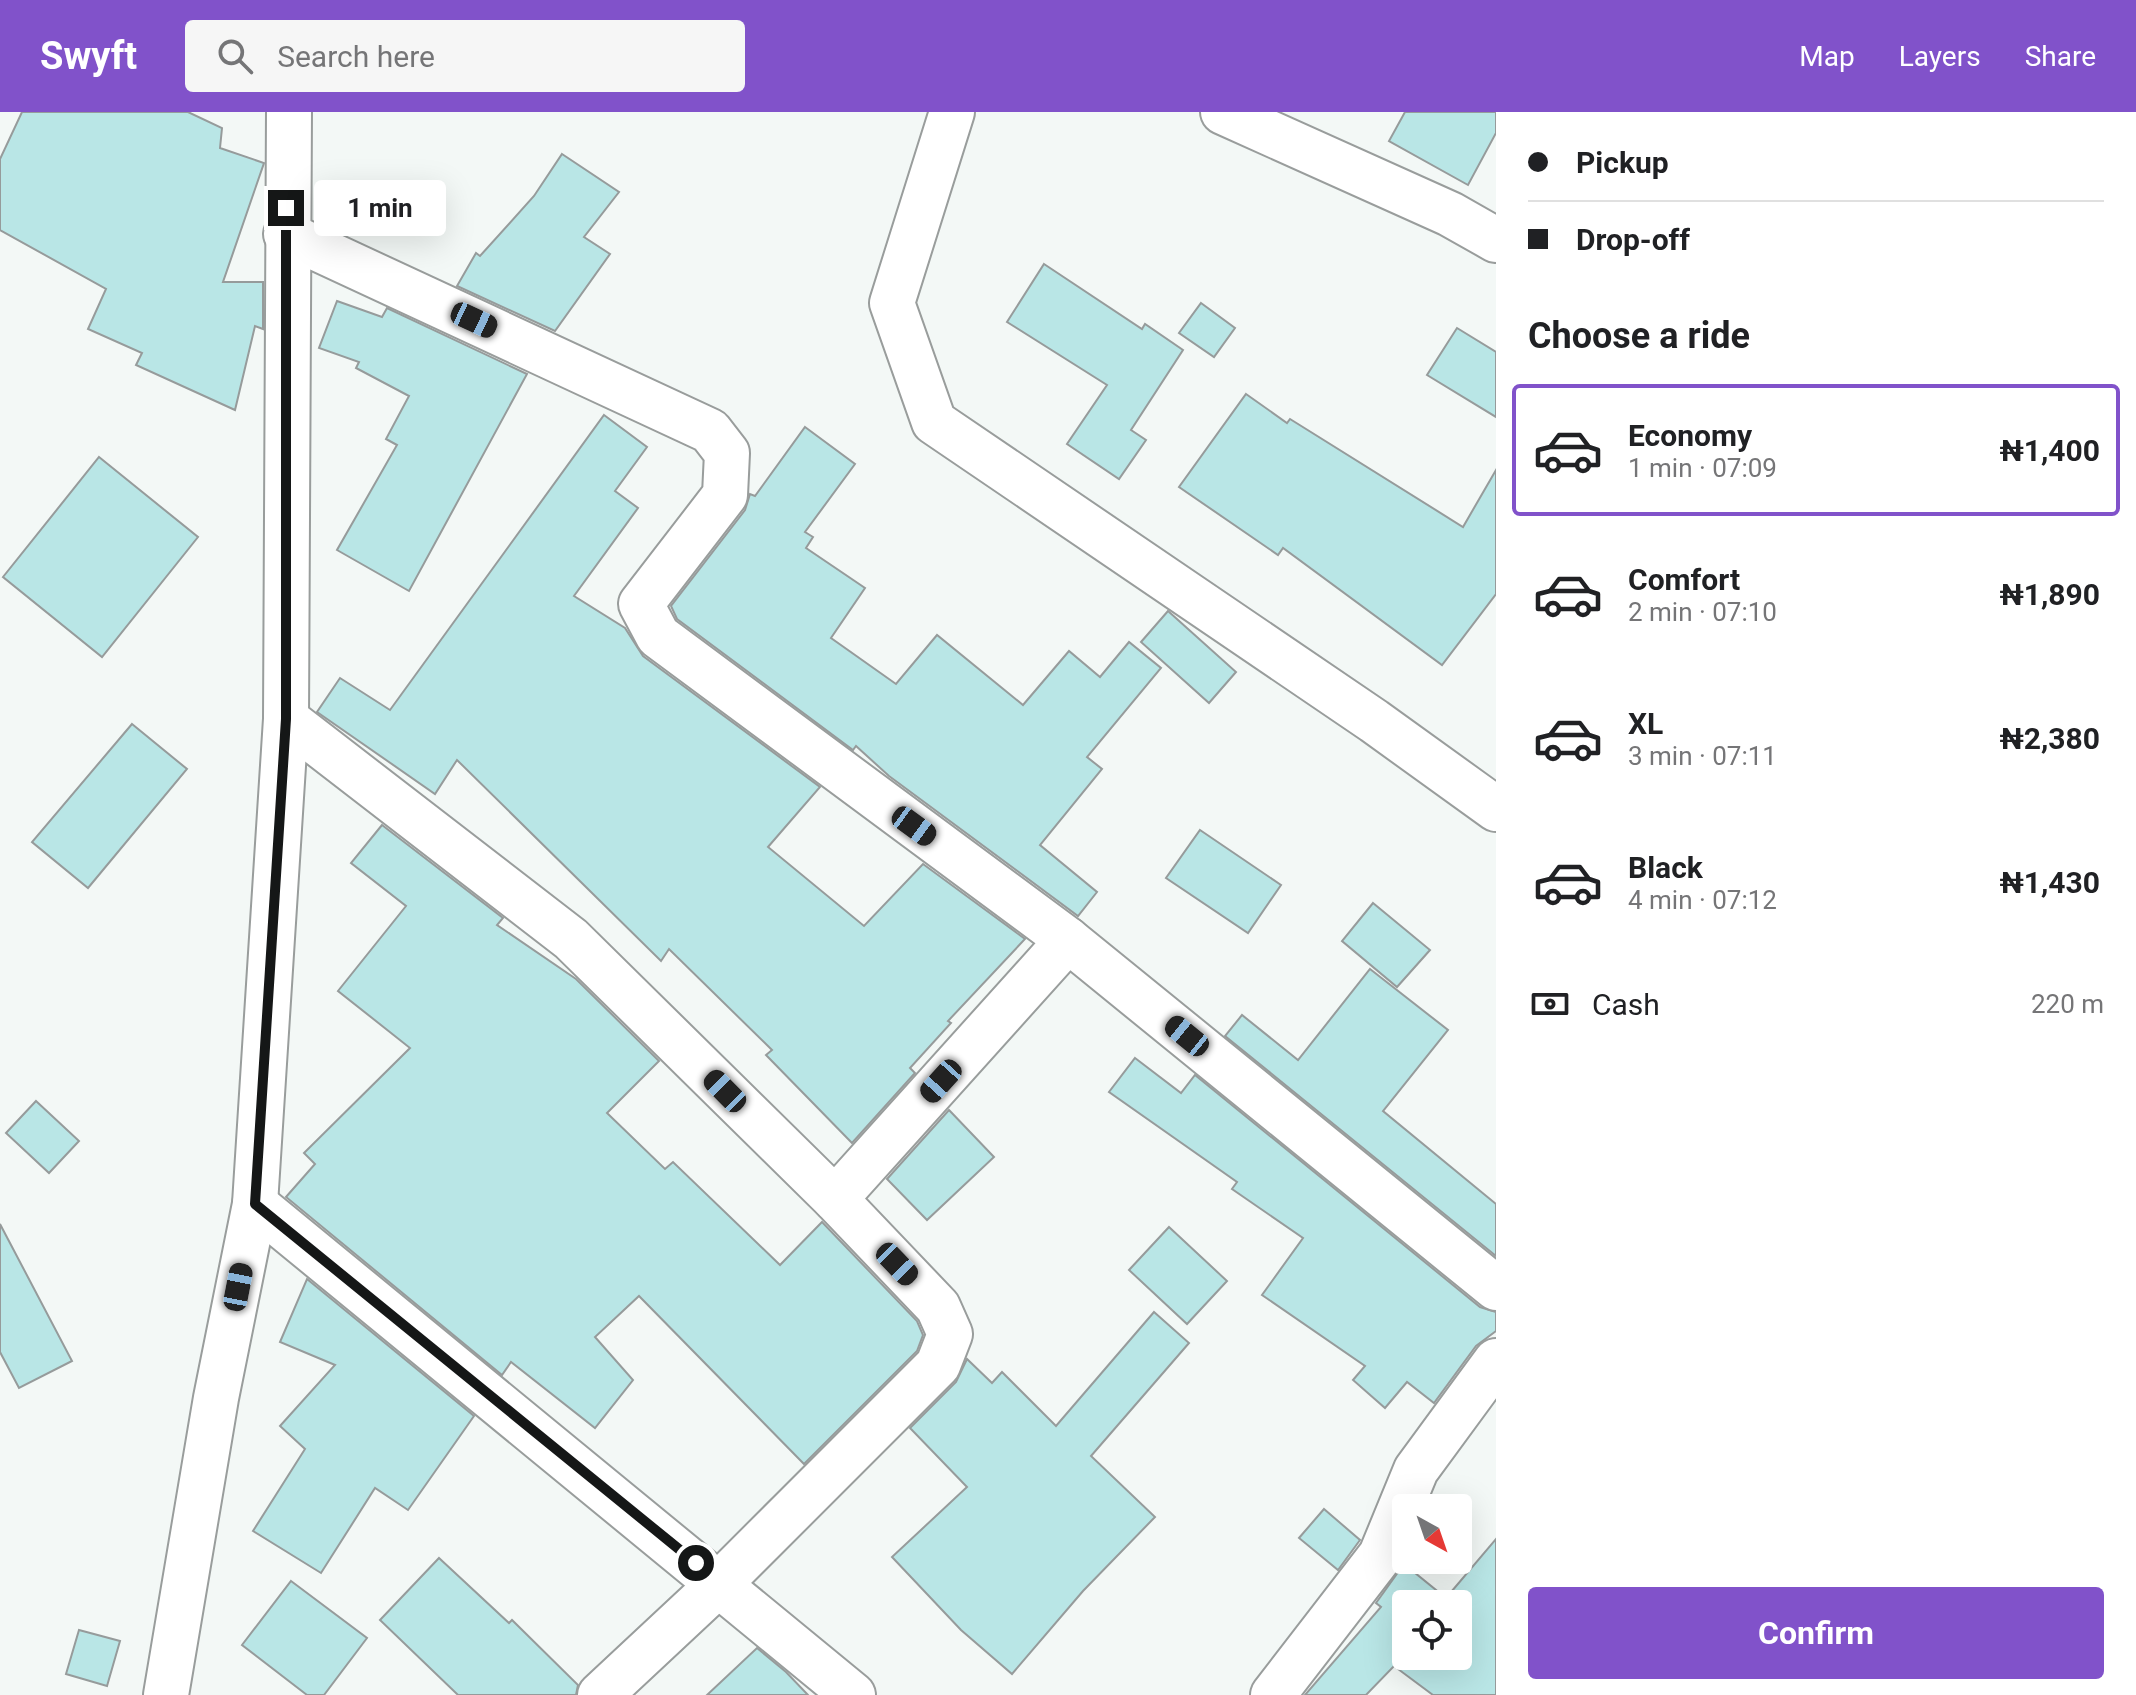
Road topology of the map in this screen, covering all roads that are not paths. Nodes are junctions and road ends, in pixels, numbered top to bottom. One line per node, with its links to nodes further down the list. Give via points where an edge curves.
1 (952, 112): 7 (street, via 892,303 934,422)
2 (1223, 112): 5 (street, via 1450,214)
3 (277, 118): 4 (street)
4 (286, 234): 6 (street); 8 (street, via 710,431 727,453 725,495 641,604 658,636)
5 (1496, 240)
6 (286, 719): 9 (street, via 571,939); 10 (street)
7 (1496, 809)
8 (1068, 940): 9 (street); 11 (street)
9 (835, 1199): 13 (street, via 938,1307 950,1334 938,1365)
10 (255, 1204): 13 (street); 14 (street)
11 (1496, 1288)
12 (1496, 1361): 17 (street, via 1416,1470 1381,1555)
13 (720, 1583): 15 (street); 16 (street)
14 (166, 1695)
15 (600, 1695)
16 (853, 1695)
17 (1273, 1695)

